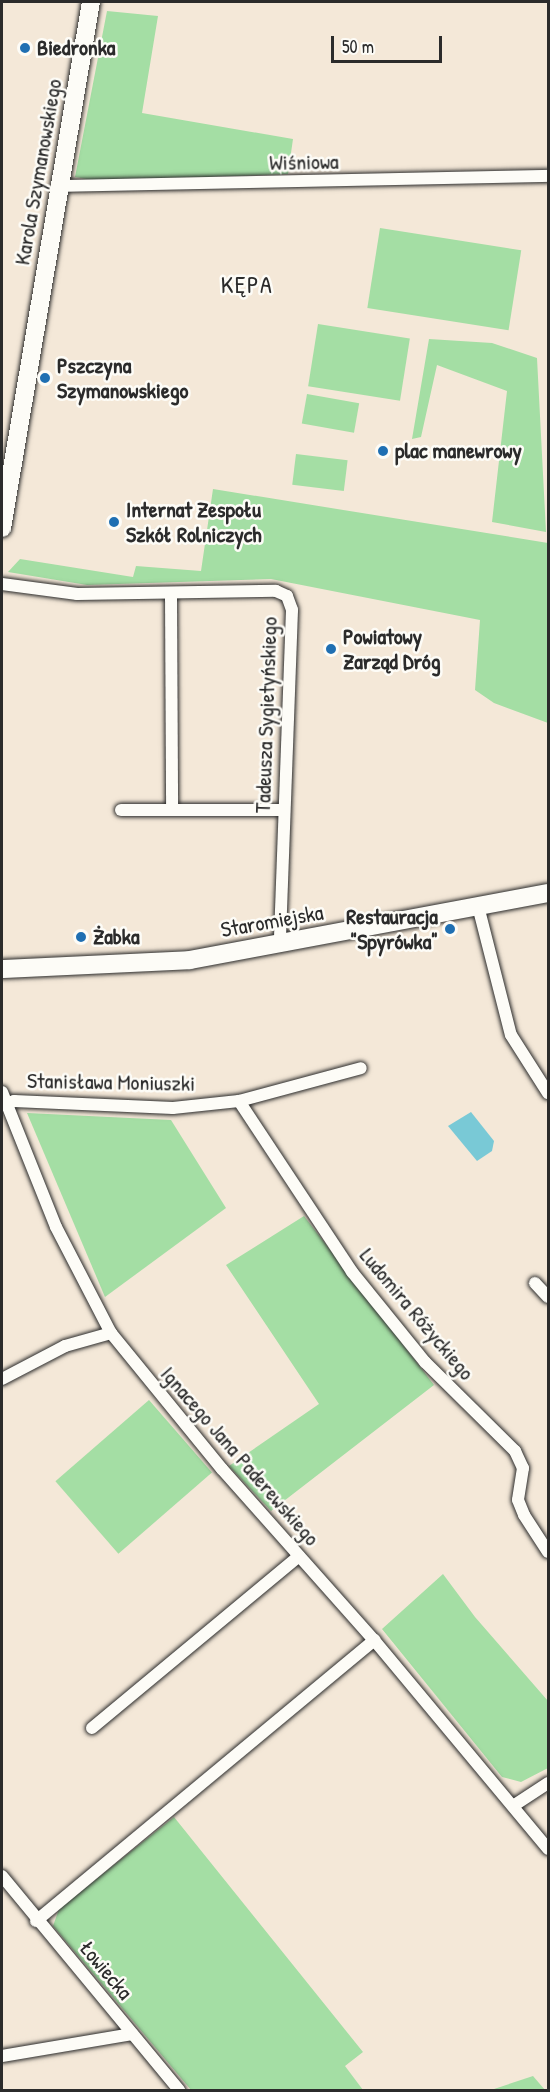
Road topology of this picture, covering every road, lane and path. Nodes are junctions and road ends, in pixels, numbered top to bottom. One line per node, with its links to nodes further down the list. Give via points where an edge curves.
1 (91, 2): 3 (street, Karola Szymanowskiego)
2 (549, 176): 3 (street, Wiśniowa)
3 (60, 186): 4 (street, Karola Szymanowskiego)
4 (2, 528)
5 (2, 584): 6 (street, Tadeusza Sygietyńskiego, via 77,594)
6 (171, 595): 7 (street); 9 (street, Tadeusza Sygietyńskiego, via 276,591 283,592 290,602)
7 (172, 809): 8 (street); 9 (street)
8 (121, 810)
9 (283, 810): 12 (street, Tadeusza Sygietyńskiego)
10 (549, 893): 11 (street, Staromiejska)
11 (478, 906): 12 (street, Staromiejska); 15 (street, via 511,1035)
12 (280, 945): 13 (street, Staromiejska, via 152,964)
13 (2, 969)
14 (361, 1068): 17 (street, Stanisława Moniuszki)
15 (549, 1093)
16 (3, 1101): 17 (street, Stanisława Moniuszki, via 173,1108); 20 (street, Ignacego Jana Paderewskiego, via 56,1227)
17 (239, 1101): 22 (street, Ludomira Różyckiego, via 351,1272 425,1362 515,1451 523,1468 518,1500)
18 (535, 1283): 19 (street)
19 (549, 1297)
20 (111, 1333): 21 (street, via 65,1346); 23 (street, Ignacego Jana Paderewskiego)
21 (2, 1379)
22 (549, 1552)
23 (298, 1556): 24 (street, Ignacego Jana Paderewskiego); 25 (street)
24 (374, 1640): 27 (street, Ignacego Jana Paderewskiego); 30 (street)
25 (92, 1728)
26 (549, 1783): 27 (street)
27 (513, 1806): 28 (street, Ignacego Jana Paderewskiego)
28 (549, 1849)
29 (2, 1876): 30 (street, Łowiecka)
30 (36, 1921): 31 (street, Łowiecka)
31 (132, 2034): 32 (street); 33 (street, Łowiecka)
32 (2, 2056)
33 (179, 2091)

